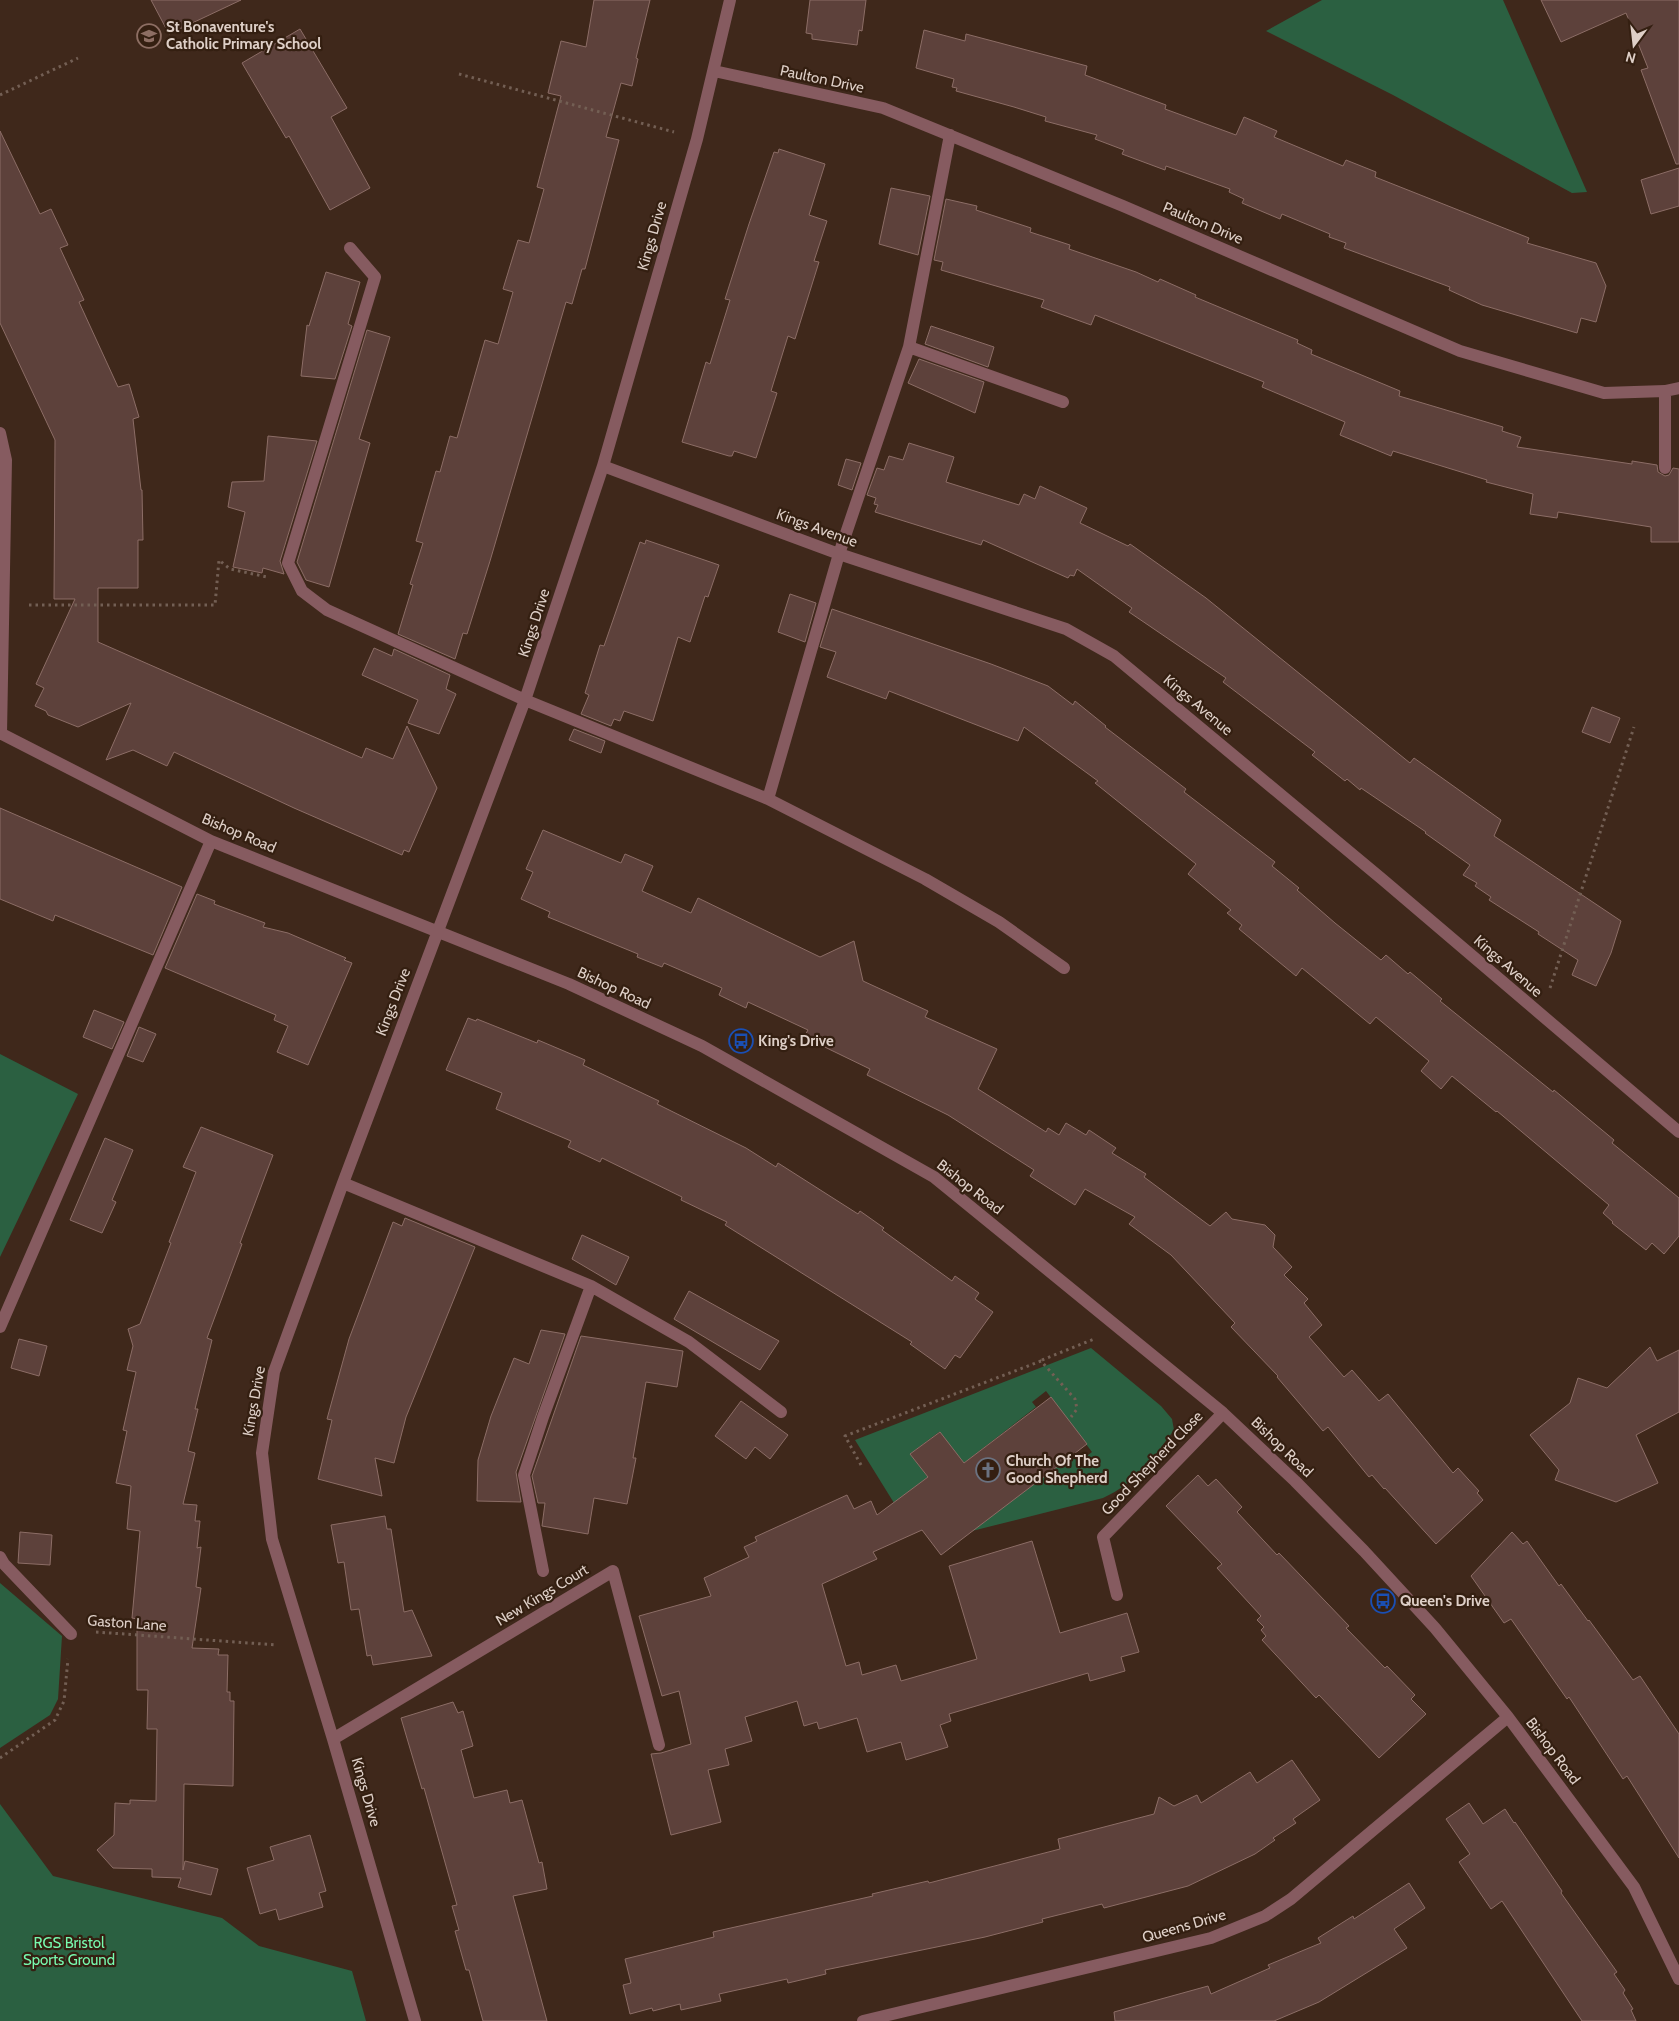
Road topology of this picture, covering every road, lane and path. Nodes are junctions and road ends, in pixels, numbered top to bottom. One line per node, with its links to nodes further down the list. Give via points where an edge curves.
1 (730, 0): 3 (street, Kings Drive)
2 (78, 58): 5 (path)
3 (714, 71): 6 (street, Paulton Drive, via 883,108); 7 (street, Kings Drive)
4 (459, 74): 7 (path)
5 (0, 95)
6 (950, 135): 9 (street); 11 (street, Paulton Drive, via 1460,351 1604,393)
7 (696, 139): 14 (street, Kings Drive)
8 (350, 248): 17 (street, via 376,277 288,563)
9 (909, 348): 12 (street); 16 (street)
10 (1679, 388): 11 (street, Paulton Drive)
11 (1665, 391): 15 (street)
12 (1063, 402)
13 (0, 433): 18 (street, via 6,460)
14 (603, 466): 16 (street, Kings Avenue); 19 (street, Kings Drive)
15 (1665, 468)
16 (839, 554): 22 (street); 26 (street, Kings Avenue, via 1066,629 1114,656)
17 (302, 590): 18 (path, via 281,579 230,569 219,560 215,605); 19 (street, via 327,610)
18 (4, 605): 21 (street)
19 (525, 700): 22 (street); 24 (street, Kings Drive)
20 (1634, 727): 26 (path)
21 (0, 733): 23 (street, Bishop Road)
22 (768, 799): 25 (street, via 925,879 999,922)
23 (212, 841): 24 (street, Bishop Road); 30 (street)
24 (438, 931): 28 (street, Kings Drive); 31 (street, Bishop Road, via 569,984 702,1046 934,1177)
25 (1064, 968)
26 (1541, 1016): 27 (street, Kings Avenue)
27 (1679, 1132)
28 (343, 1183): 29 (street); 41 (street, Kings Drive, via 274,1372 262,1453 272,1539)
29 (591, 1286): 33 (street, via 689,1342); 38 (street, via 524,1475)
30 (0, 1328)
31 (1120, 1328): 32 (path); 34 (street, Bishop Road)
32 (1041, 1361): 35 (path, via 1075,1399 1077,1409); 36 (path, via 845,1436)
33 (781, 1412)
34 (1223, 1413): 39 (street, Good Shepherd Close, via 1103,1537); 42 (street, Bishop Road, via 1364,1551 1435,1628)
35 (1071, 1417)
36 (860, 1465)
37 (0, 1558): 40 (street)
38 (544, 1571)
39 (1117, 1594)
40 (72, 1634): 41 (path, Gaston Lane, via 79,1631); 45 (path, Gaston Lane, via 64,1701 54,1720)
41 (306, 1646): 43 (street, Kings Drive)
42 (1508, 1717): 46 (street, Bishop Road, via 1634,1887); 48 (street, Queens Drive, via 1291,1899 1265,1916 1211,1938)
43 (333, 1738): 44 (street, New Kings Court, via 613,1571); 47 (street, Kings Drive)
44 (659, 1746)
45 (0, 1758)
46 (1679, 1979)
47 (415, 2021)
48 (863, 2021)

